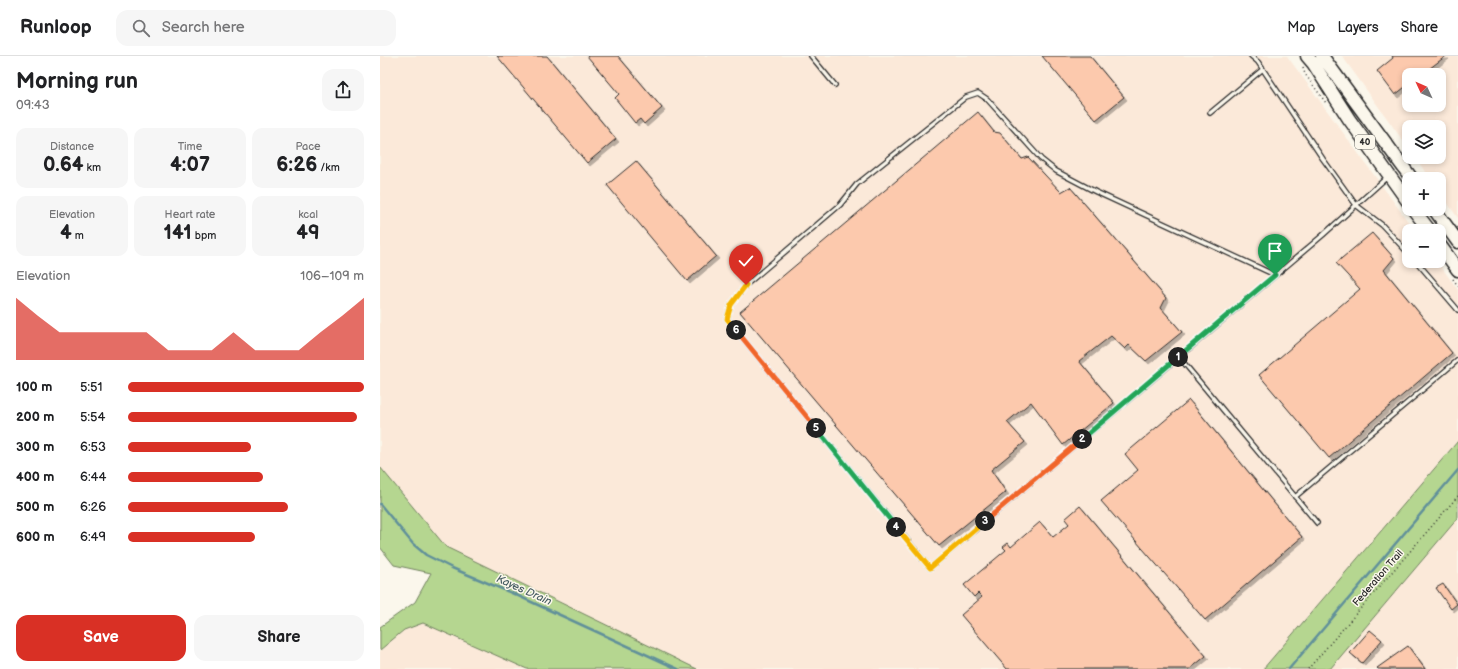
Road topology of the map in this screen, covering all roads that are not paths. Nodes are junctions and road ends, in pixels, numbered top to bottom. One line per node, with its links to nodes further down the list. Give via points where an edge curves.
1 (811, 56): 8 (lane)
2 (1250, 56): 6 (lane)
3 (1258, 56): 6 (lane)
4 (1307, 56): 11 (main road, 40)
5 (1322, 56): 10 (main road, 40)
6 (1258, 62): 7 (lane)
7 (1263, 69): 9 (lane); 13 (lane)
8 (835, 85)
9 (1210, 113)
10 (1407, 172)
11 (1390, 177): 12 (main road, 40); 13 (lane)
12 (1402, 193)
13 (1356, 206): 18 (lane, via 1382,224); 22 (lane)
14 (1418, 216): 16 (main road)
15 (1439, 216): 17 (main road)
16 (1425, 224)
17 (1458, 242)
18 (1402, 246)
19 (1446, 254): 21 (main road)
20 (1422, 268): 23 (lane)
21 (1458, 270)
22 (1275, 275): 24 (lane); 24 (lane, via 1056,171 1041,159 987,99 978,93 966,97 858,184 840,206 746,285 731,305 727,319 930,568)
23 (1458, 310)
24 (1179, 357): 26 (lane)
25 (1458, 360): 26 (lane)
26 (1295, 497): 27 (lane)
27 (1317, 524)

